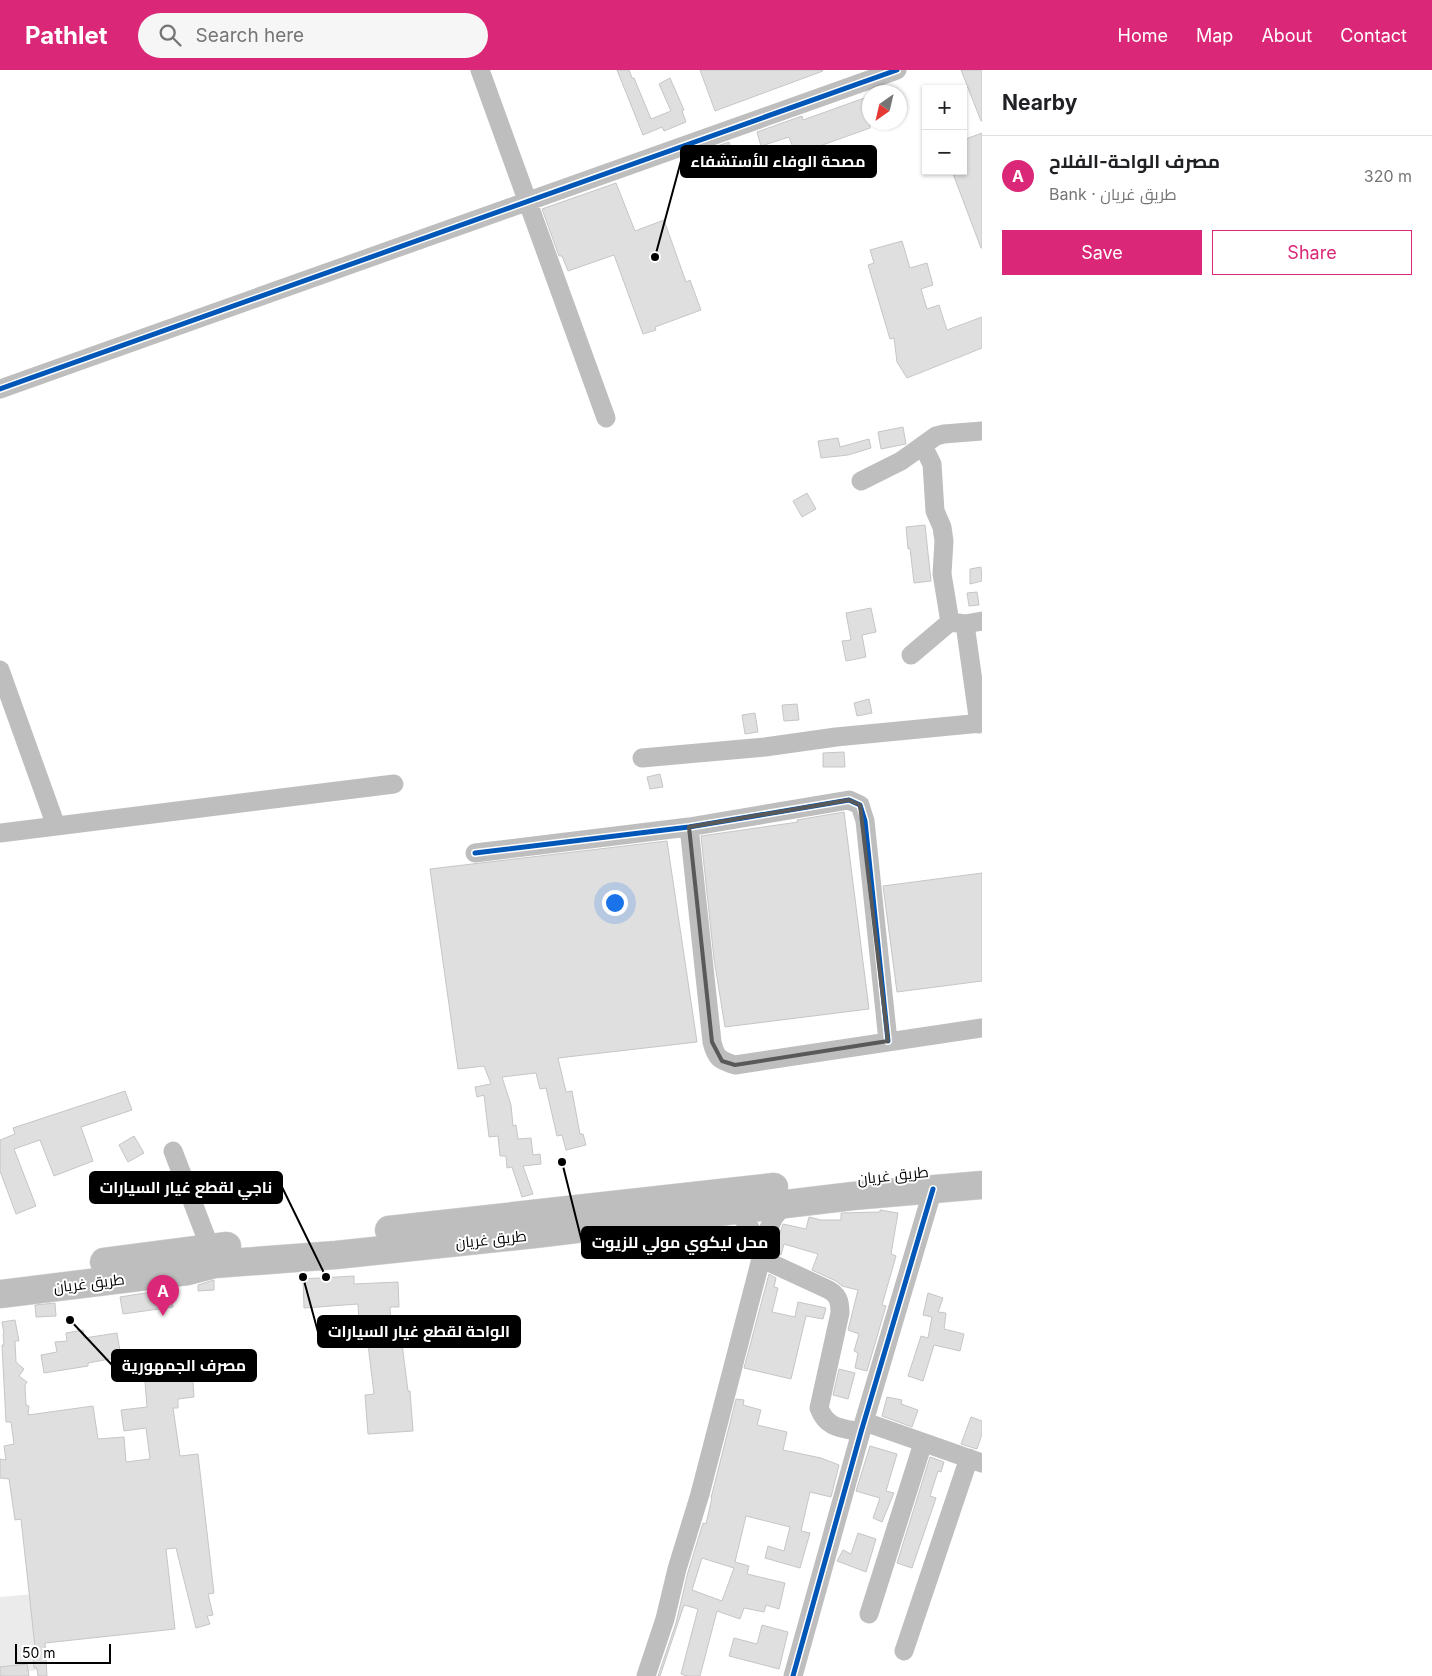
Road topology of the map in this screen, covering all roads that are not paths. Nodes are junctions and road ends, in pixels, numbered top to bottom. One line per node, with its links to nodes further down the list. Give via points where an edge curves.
1 (480, 70): 3 (street)
2 (897, 70): 3 (street)
3 (526, 202): 4 (street); 5 (street)
4 (0, 389)
5 (606, 418)
6 (982, 431): 7 (street, via 936,436)
7 (923, 446): 8 (street); 9 (street, via 932,464 935,511 942,528 942,574)
8 (861, 481)
9 (966, 622): 10 (street); 12 (street)
10 (911, 655)
11 (0, 670): 15 (street)
12 (981, 724): 13 (street)
13 (642, 758)
14 (394, 784): 15 (street)
15 (56, 826): 17 (street)
16 (689, 827): 18 (street); 20 (street, via 715,1054 722,1061 734,1065); 20 (street, via 849,800 860,805 865,821)
17 (0, 833)
18 (475, 853)
19 (982, 1028): 20 (street)
20 (888, 1041)
21 (172, 1151): 27 (street)
22 (982, 1167): 27 (highway, طريق غريان, via 329,1237)
23 (982, 1185): 24 (highway, طريق غريان)
24 (933, 1189): 25 (highway, طريق غريان); 31 (street)
25 (785, 1204): 26 (highway, طريق غريان); 28 (street, via 774,1217)
26 (734, 1211): 27 (highway, طريق غريان, via 336,1255); 28 (street, via 751,1228)
27 (213, 1256): 29 (highway, طريق غريان); 30 (highway, طريق غريان, via 188,1270)
28 (760, 1258): 31 (street, via 833,1292 839,1298 840,1313 819,1408 831,1425); 36 (street, via 700,1494)
29 (0, 1276)
30 (0, 1294)
31 (863, 1427): 32 (street); 37 (street)
32 (923, 1443): 33 (street); 34 (street)
33 (975, 1461): 35 (street)
34 (870, 1614)
35 (904, 1651)
36 (646, 1676)
37 (793, 1676)

